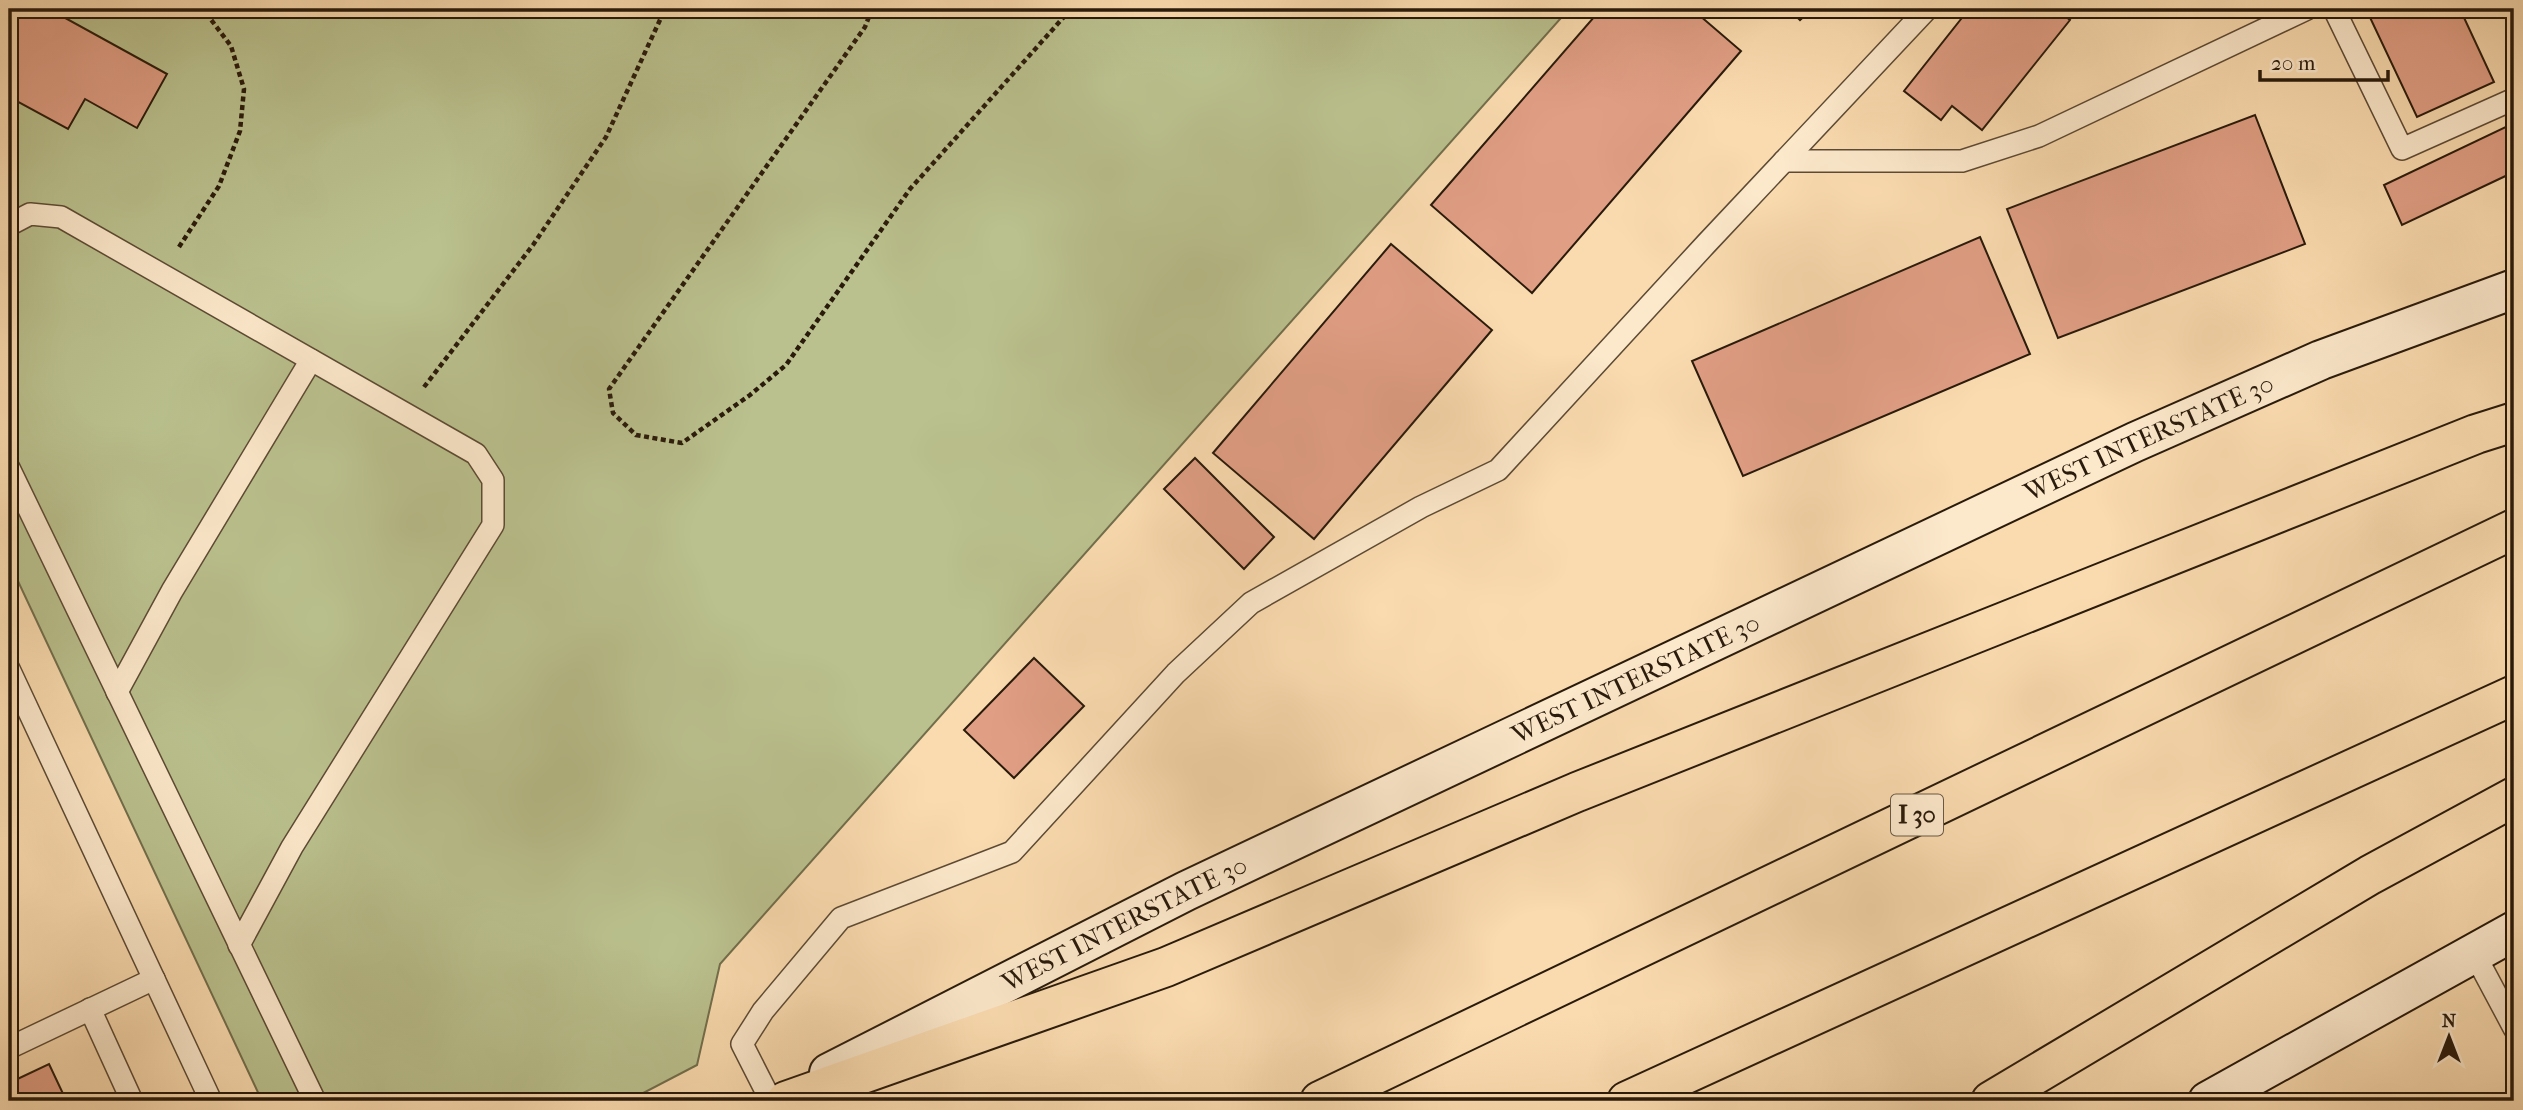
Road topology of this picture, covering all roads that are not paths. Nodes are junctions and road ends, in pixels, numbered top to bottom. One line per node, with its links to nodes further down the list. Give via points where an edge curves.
1 (1927, 9): 5 (lane)
2 (2307, 9): 5 (lane, via 2039,136 1962,161)
3 (2334, 9): 4 (lane, via 2402,149)
4 (2514, 99)
5 (1784, 160): 26 (lane, via 1498,470 1421,507 1251,603 1176,673 1012,852 841,918 763,1011 742,1044)
6 (9, 225): 8 (lane, via 30,214 61,217)
7 (2514, 289): 26 (main road, WEST INTERSTATE 30, via 2321,360 2135,442 1186,891)
8 (311, 360): 13 (lane); 17 (lane, via 476,454 493,480 493,525 292,847)
9 (2514, 422): 27 (highway, via 1577,792 1166,967)
10 (9, 468): 13 (lane)
11 (2514, 529): 28 (highway, I 30)
12 (9, 669): 19 (lane)
13 (117, 692): 17 (lane)
14 (2514, 695): 29 (highway)
15 (2514, 797): 30 (highway, via 2370,875)
16 (2514, 931): 18 (main road)
17 (239, 944): 25 (lane)
18 (2474, 953): 21 (lane); 31 (main road)
19 (154, 979): 20 (lane); 24 (lane)
20 (90, 1009): 22 (lane); 23 (lane)
21 (2514, 1028)
22 (9, 1048)
23 (132, 1101)
24 (211, 1101)
25 (315, 1101)
26 (771, 1101)
27 (786, 1101)
28 (1320, 1101)
29 (1627, 1101)
30 (1991, 1101)
31 (2208, 1101)

